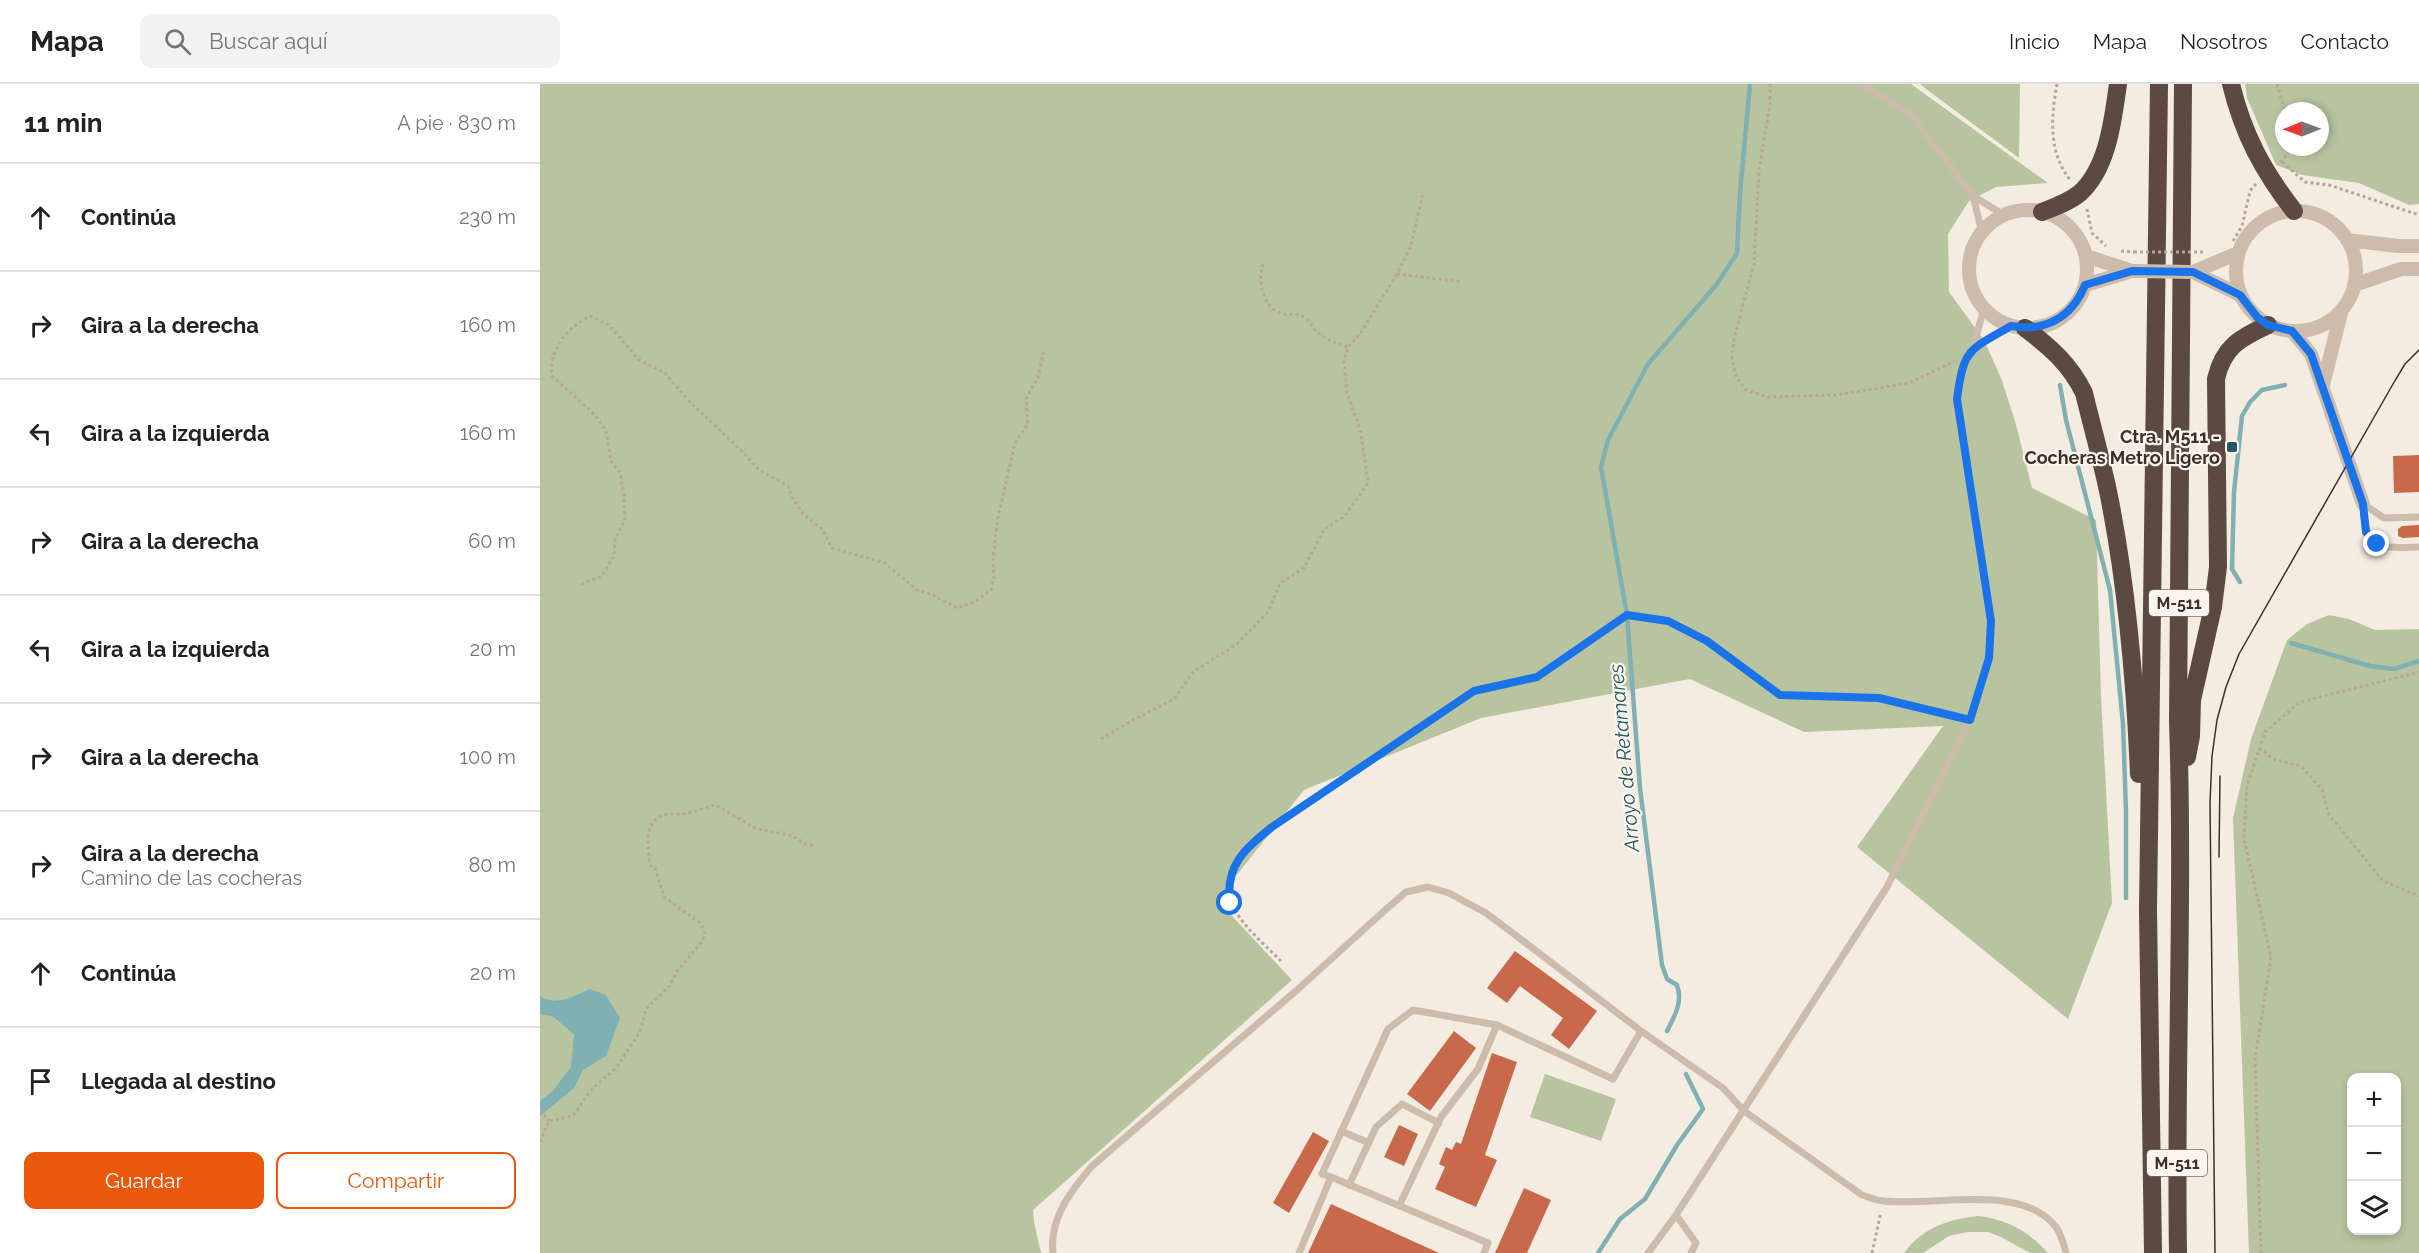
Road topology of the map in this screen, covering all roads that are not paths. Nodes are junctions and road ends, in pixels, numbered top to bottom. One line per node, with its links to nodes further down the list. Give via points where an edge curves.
1 (1861, 84): 6 (lane, via 1911,115)
2 (2118, 84): 8 (highway, via 2094,176 2080,193)
3 (2159, 84): 32 (highway, M-511)
4 (2183, 84): 31 (highway, M-511)
5 (2231, 84): 7 (highway, via 2246,135 2268,176)
6 (1973, 196): 9 (lane); 10 (lane)
7 (2294, 211): 11 (street, via 2325,219); 13 (street, via 2276,214 2260,223)
8 (2042, 212): 9 (street, via 2022,210); 14 (street, via 2070,227)
9 (2004, 215): 10 (street)
10 (1982, 233): 21 (street, via 1975,244 1969,271)
11 (2347, 240): 12 (street); 19 (street, via 2356,270)
12 (2419, 246)
13 (2235, 248): 17 (street); 20 (street)
14 (2086, 256): 16 (street); 18 (street)
15 (2419, 269): 19 (street, via 2402,269)
16 (2132, 271): 17 (street, bridge); 18 (street)
17 (2193, 272): 20 (street)
18 (2085, 285): 24 (street, via 2063,317 2038,327)
19 (2354, 285): 22 (street)
20 (2240, 295): 23 (street)
21 (1984, 308): 24 (street, via 2001,321); 26 (lane)
22 (2341, 313): 25 (street, via 2330,322); 27 (street)
23 (2268, 325): 25 (street); 31 (highway, via 2230,347 2216,379 2218,567 2192,700 2191,736)
24 (2018, 327): 26 (lane); 32 (highway, via 2055,351 2084,393 2107,490 2132,659)
25 (2292, 331): 27 (street, via 2311,354)
26 (1973, 348): 35 (lane, via 1961,370 1957,399 1991,621 1989,658 1970,720 1887,887)
27 (2324, 385): 28 (street)
28 (2363, 504): 29 (lane, via 2384,518); 30 (lane, via 2366,532 2377,544 2385,548)
29 (2419, 517)
30 (2419, 547)
31 (2180, 795): 50 (highway, M-511)
32 (2148, 910): 49 (highway, M-511)
33 (1497, 1025): 34 (lane, via 1613,1079); 36 (lane, via 1479,1069); 37 (lane, via 1413,1010 1388,1029)
34 (1641, 1031): 35 (lane, via 1723,1088); 43 (lane, via 1486,914 1449,893 1428,887 1406,892 1092,1166 1071,1190 1057,1217)
35 (1744, 1111): 42 (lane); 48 (lane, via 1862,1195 1884,1201 2018,1203 2042,1213 2058,1229)
36 (1438, 1123): 38 (lane, via 1402,1104 1376,1127); 41 (lane)
37 (1341, 1131): 38 (lane); 39 (lane, via 1322,1174)
38 (1369, 1143): 40 (lane)
39 (1331, 1177): 40 (lane); 44 (lane)
40 (1349, 1185): 41 (lane)
41 (1399, 1206): 45 (lane, via 1488,1243)
42 (1676, 1215): 46 (lane); 47 (lane, via 1696,1243)
43 (1053, 1253)
44 (1299, 1253)
45 (1484, 1253)
46 (1648, 1253)
47 (1691, 1253)
48 (2066, 1253)
49 (2153, 1253)
50 (2178, 1253)

